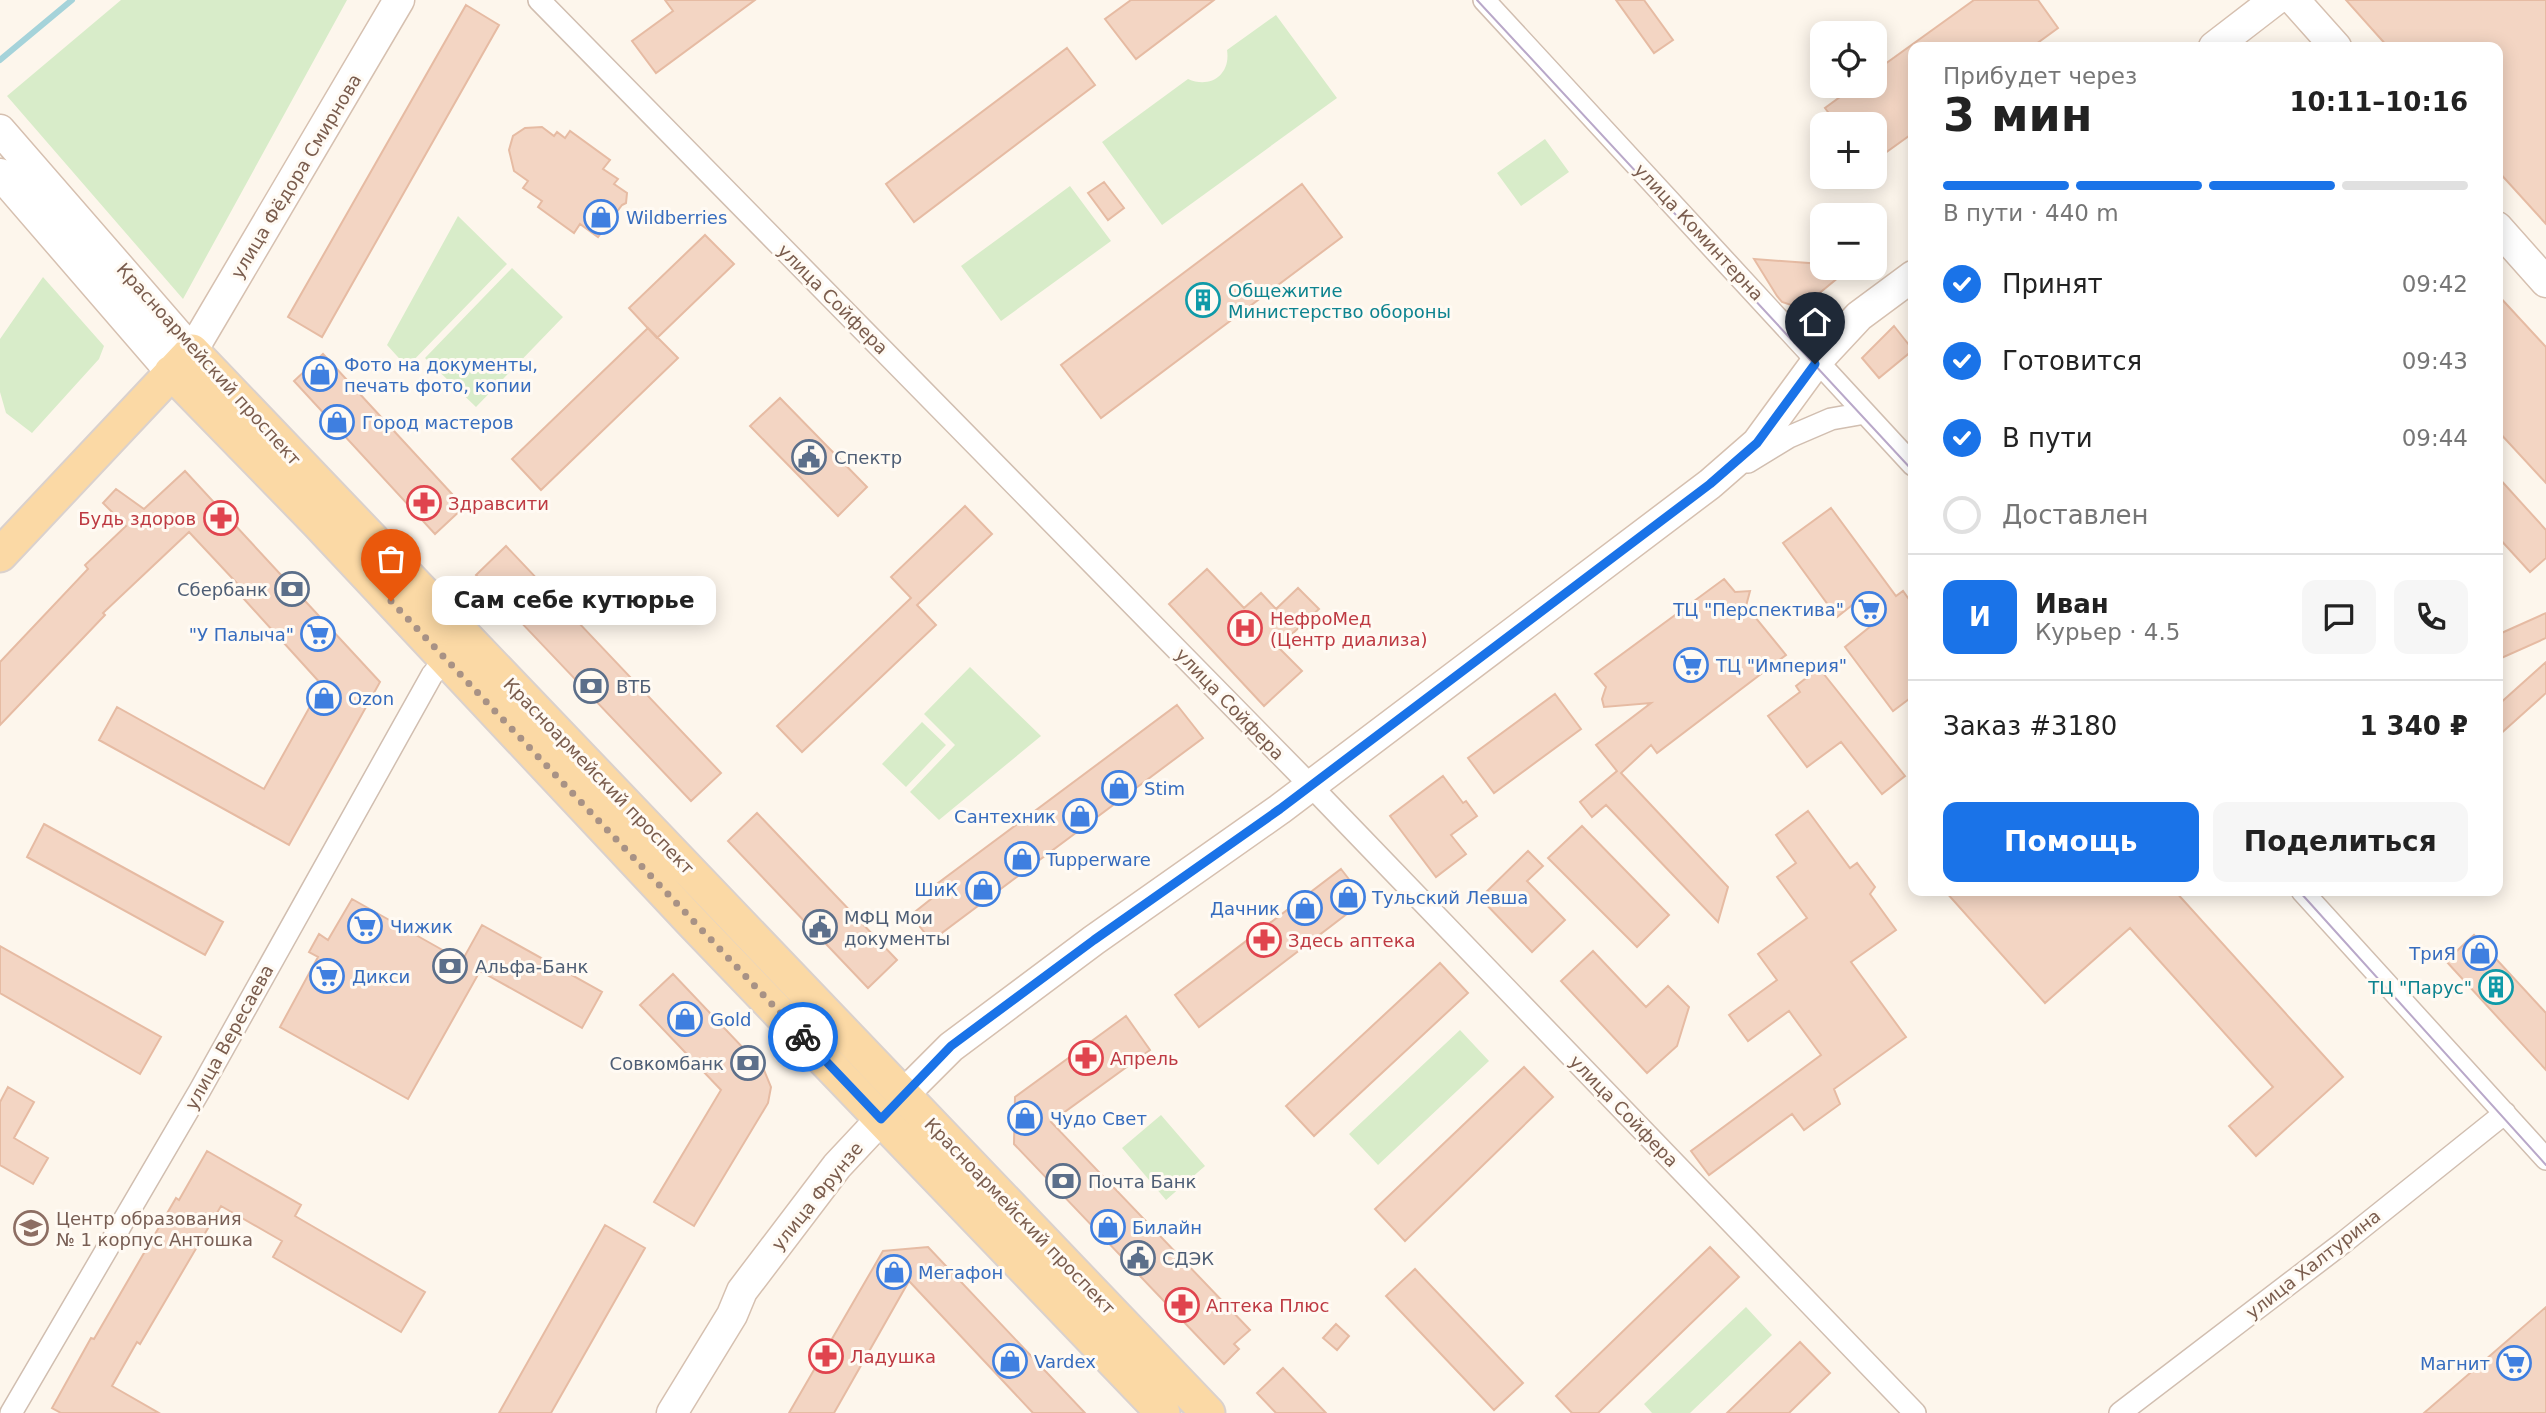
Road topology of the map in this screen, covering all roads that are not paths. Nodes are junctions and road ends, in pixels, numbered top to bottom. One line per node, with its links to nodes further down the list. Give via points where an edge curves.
1 (399, 0): 13 (street, улица Фёдора Смирнова)
2 (539, 0): 20 (street, улица Сойфера)
3 (1484, 0): 14 (street, улица Коминтерна)
4 (2275, 0): 6 (street)
5 (2294, 0): 7 (street)
6 (2220, 42)
7 (2332, 42)
8 (0, 130): 13 (street, Красноармейский проспект)
9 (0, 174): 13 (street, Красноармейский проспект)
10 (2503, 234): 12 (street)
11 (1908, 280): 14 (street, улица Фрунзе, via 1860,316)
12 (2546, 282)
13 (182, 361): 18 (main road); 19 (main road, Красноармейский проспект, via 318,523); 22 (main road, Красноармейский проспект)
14 (1817, 361): 15 (street, улица Коминтерна); 17 (street, улица Фрунзе, via 1757,443)
15 (1865, 413): 16 (street, улица Коминтерна); 17 (street, via 1831,419 1788,438)
16 (1908, 460)
17 (1710, 484): 20 (street, улица Фрунзе)
18 (0, 555)
19 (445, 660): 24 (main road, Красноармейский проспект); 26 (street, улица Вересаева, via 432,675 200,1090)
20 (1311, 786): 22 (street, улица Фрунзе, via 951,1046); 30 (street, улица Сойфера)
21 (2307, 896): 23 (street)
22 (904, 1094): 24 (main road, улица Фрунзе); 29 (main road, Красноармейский проспект)
23 (2505, 1113): 25 (street); 31 (street, улица Халтурина)
24 (881, 1119): 27 (street, улица Фрунзе, via 837,1166 742,1292); 28 (main road, Красноармейский проспект)
25 (2546, 1159)
26 (11, 1413)
27 (672, 1413)
28 (1163, 1413)
29 (1208, 1413)
30 (1915, 1413)
31 (2120, 1413)

